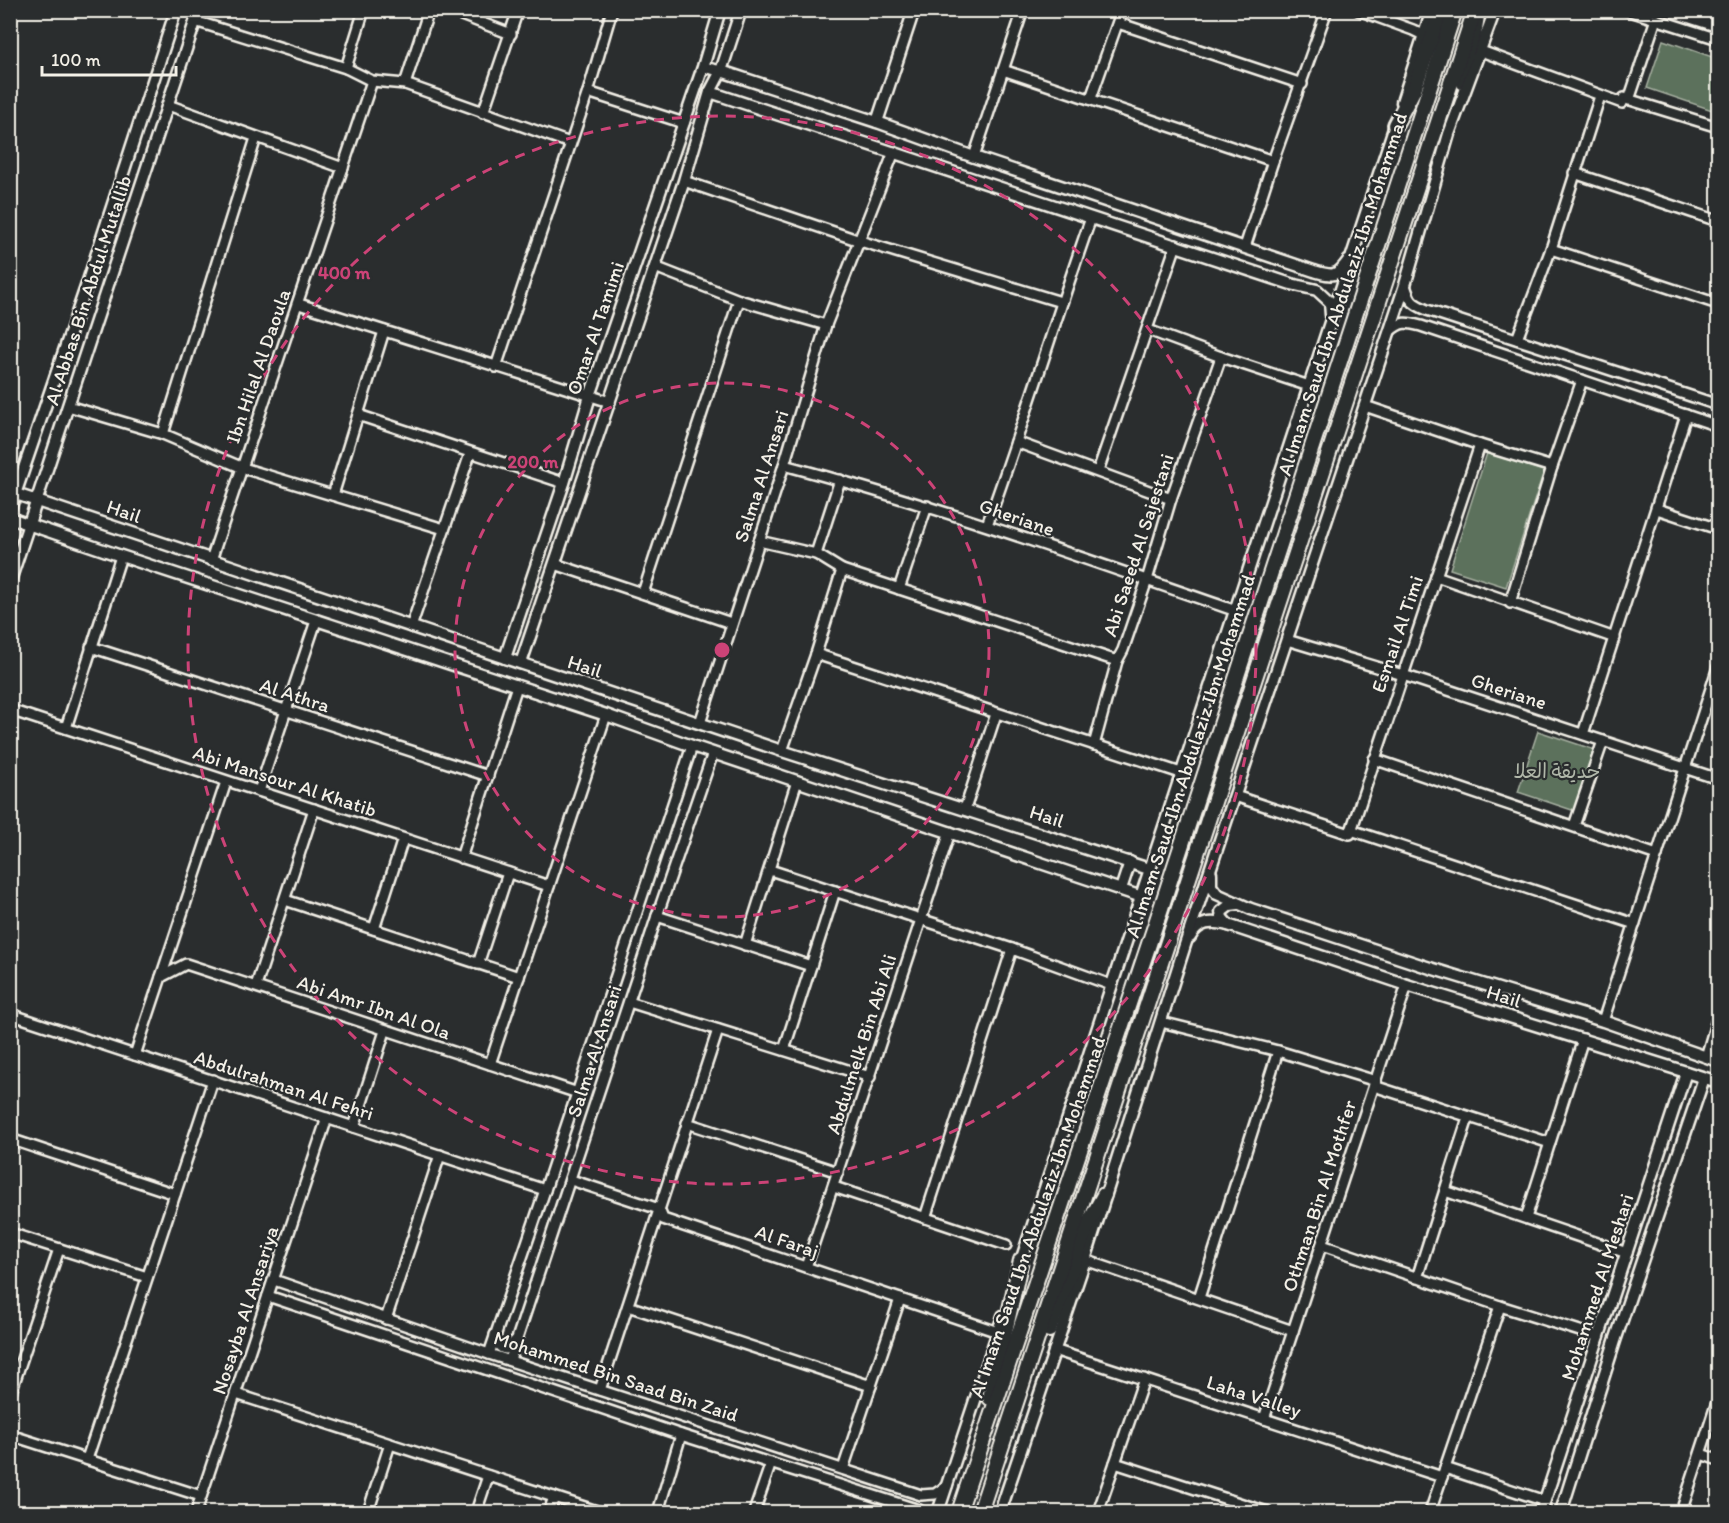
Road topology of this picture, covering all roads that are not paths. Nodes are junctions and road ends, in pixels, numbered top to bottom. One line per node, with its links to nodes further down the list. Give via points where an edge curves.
1 (176, 10): 98 (street, Al Abbas Bin Abdul Mutallib)
2 (364, 10): 29 (street)
3 (429, 10): 33 (street)
4 (448, 10): 24 (street)
5 (518, 10): 24 (street)
6 (612, 10): 35 (street)
7 (720, 10): 28 (street, Omar Al Tamimi)
8 (741, 10): 31 (street)
9 (914, 10): 42 (street)
10 (1023, 10): 30 (street)
11 (1122, 10): 23 (street)
12 (1327, 10): 34 (street)
13 (1358, 10): 25 (street)
14 (1432, 10): 25 (street, Al Imam Saud Ibn Abdulaziz Ibn Mohammad)
15 (1442, 10): 44 (main road, via 1413,89)
16 (1455, 10): 265 (main road, Al Imam Saud Ibn Abdulaziz Ibn Mohammad)
17 (1475, 10): 257 (main road, Al Imam Saud Ibn Abdulaziz Ibn Mohammad)
18 (1480, 10): 46 (street)
19 (1495, 10): 27 (street)
20 (1627, 10): 22 (street)
21 (197, 16): 29 (street); 40 (street, Al Abbas Bin Abdul Mutallib)
22 (1656, 19): 26 (street); 39 (street)
23 (1118, 23): 34 (street); 38 (street)
24 (510, 34): 41 (street)
25 (1423, 35): 44 (street, Al Imam Saud Ibn Abdulaziz Ibn Mohammad)
26 (1719, 39)
27 (1481, 51): 37 (street); 46 (street)
28 (703, 67): 31 (street); 43 (street, Omar Al Tamimi)
29 (346, 68): 32 (street)
30 (1003, 69): 38 (street); 50 (street)
31 (721, 71): 36 (street); 42 (street)
32 (372, 81): 33 (street); 52 (street, Ibn Hilal Al Daoula)
33 (405, 84): 41 (street)
34 (1302, 84): 51 (street)
35 (588, 92): 43 (street); 48 (street)
36 (710, 92): 49 (street); 54 (street)
37 (1600, 96): 39 (street, via 1622,103 1623,98); 53 (street)
38 (1091, 98): 51 (street)
39 (1629, 100): 45 (street)
40 (168, 105): 47 (street); 83 (street, Al Abbas Bin Abdul Mutallib)
41 (483, 113): 48 (street)
42 (877, 122): 50 (street)
43 (684, 123): 80 (street, Omar Al Tamimi)
44 (1395, 125): 61 (street, Al Imam Saud Ibn Abdulaziz Ibn Mohammad)
45 (1719, 127)
46 (1449, 134): 63 (street)
47 (256, 138): 52 (street); 88 (street)
48 (570, 143): 77 (street)
49 (894, 152): 55 (street); 57 (street, Salma Al Ansari)
50 (974, 158): 59 (street)
51 (1273, 160): 59 (street)
52 (343, 168): 66 (street, Ibn Hilal Al Daoula)
53 (1574, 173): 56 (street); 60 (street)
54 (684, 181): 57 (street); 62 (street)
55 (1091, 218): 58 (street); 65 (street)
56 (1719, 221)
57 (860, 241): 65 (street); 70 (street, Salma Al Ansari)
58 (1176, 245): 69 (street, via 1317,290 1330,302); 72 (street)
59 (1245, 248): 61 (street, via 1331,275 1340,273)
60 (1551, 249): 67 (street); 75 (street)
61 (1353, 254): 69 (street, Al Imam Saud Ibn Abdulaziz Ibn Mohammad)
62 (655, 267): 64 (street); 81 (street)
63 (1405, 285): 68 (street, via 1413,303); 74 (street)
64 (740, 300): 70 (street); 120 (street)
65 (1061, 302): 89 (street)
66 (299, 304): 73 (street); 94 (street, Ibn Hilal Al Daoula)
67 (1719, 304)
68 (1427, 310): 71 (street, via 1419,316); 75 (street)
69 (1331, 321): 79 (street, Al Imam Saud Ibn Abdulaziz Ibn Mohammad)
70 (826, 325): 92 (street, Salma Al Ansari)
71 (1421, 326): 74 (street, via 1397,324); 78 (street)
72 (1148, 330): 76 (street); 95 (street)
73 (384, 331): 77 (street); 85 (street)
74 (1388, 333): 84 (street)
75 (1517, 339): 82 (street)
76 (1221, 357): 79 (street); 100 (street, Abi Saeed Al Sajestani)
77 (496, 367): 80 (street)
78 (1582, 380): 86 (street); 93 (street)
79 (1309, 386): 122 (street, Al Imam Saud Ibn Abdulaziz Ibn Mohammad)
80 (590, 396): 81 (street); 97 (street, Omar Al Tamimi)
81 (610, 402): 114 (street)
82 (1719, 405)
83 (68, 406): 88 (street); 101 (street, Al Abbas Bin Abdul Mutallib)
84 (1365, 406): 90 (street); 127 (street)
85 (358, 415): 91 (street); 99 (street)
86 (1686, 415): 87 (street); 104 (street)
87 (1719, 426)
88 (163, 434): 94 (street)
89 (1016, 442): 95 (street); 107 (street)
90 (1479, 446): 93 (street); 116 (street, Esmail Al Timi)
91 (470, 454): 97 (street); 108 (street)
92 (784, 465): 96 (street, Gheriane); 110 (street, Salma Al Ansari)
93 (1552, 467): 121 (street)
94 (243, 468): 99 (street); 113 (street, Ibn Hilal Al Daoula)
95 (1098, 471): 100 (street)
96 (840, 480): 102 (street, Gheriane); 111 (street)
97 (564, 483): 130 (street, Omar Al Tamimi)
98 (14, 493): 101 (street, Hail); 103 (street, Al Abbas Bin Abdul Mutallib)
99 (333, 495): 108 (street)
100 (1171, 499): 117 (street, Abi Saeed Al Sajestani)
101 (37, 500): 106 (street, Al Abbas Bin Abdul Mutallib); 113 (street, Hail)
102 (927, 506): 107 (street, Gheriane); 119 (street)
103 (10, 509)
104 (1657, 509): 109 (street); 126 (street)
105 (10, 518): 106 (street, Hail)
106 (30, 524): 112 (street, Hail); 118 (street, Al Abbas Bin Abdul Mutallib)
107 (987, 525): 117 (street, Gheriane)
108 (444, 529): 125 (street)
109 (1719, 529)
110 (759, 541): 111 (street); 124 (street, Salma Al Ansari)
111 (816, 555): 115 (street)
112 (120, 556): 123 (street, Hail); 128 (street)
113 (211, 560): 125 (street, Hail)
114 (555, 564): 120 (street); 132 (street)
115 (842, 570): 119 (street); 129 (street)
116 (1436, 576): 121 (street); 134 (street, Esmail Al Timi)
117 (1147, 580): 122 (street, Gheriane); 131 (street, Abi Saeed Al Sajestani)
118 (10, 581)
119 (899, 589): 131 (street)
120 (643, 593): 124 (street)
121 (1510, 603): 126 (street)
122 (1236, 611): 150 (street, Al Imam Saud Ibn Abdulaziz Ibn Mohammad)
123 (316, 621): 135 (street, Hail); 137 (street)
124 (731, 623): 140 (street, Salma Al Ansari)
125 (411, 627): 130 (street, Hail)
126 (1615, 638): 142 (street)
127 (1287, 640): 134 (street, Gheriane); 156 (street)
128 (91, 647): 137 (street, Al Athra); 141 (street)
129 (816, 654): 138 (street); 146 (street)
130 (505, 658): 132 (street, Hail)
131 (1117, 661): 145 (street, Abi Saeed Al Sajestani)
132 (521, 663): 140 (street, Hail)
133 (1719, 668): 149 (street)
134 (1402, 675): 142 (street, Gheriane); 148 (street, Esmail Al Timi)
135 (518, 686): 139 (street, Hail); 151 (street)
136 (10, 710): 141 (street, Abi Mansour Al Khatib)
137 (285, 710): 151 (street, Al Athra); 155 (street)
138 (996, 714): 145 (street); 157 (street)
139 (606, 715): 144 (street, Hail); 170 (street)
140 (700, 723): 146 (street, Hail)
141 (66, 728): 154 (street, Abi Mansour Al Khatib)
142 (1583, 734): 143 (street, Gheriane)
143 (1603, 741): 149 (street, Gheriane); 159 (street)
144 (692, 746): 147 (street, Hail); 211 (street, Salma Al Ansari)
145 (1094, 746): 150 (street)
146 (782, 751): 157 (street, Hail)
147 (713, 753): 153 (street, Hail); 176 (street, Salma Al Ansari)
148 (1374, 759): 159 (street); 161 (street, Esmail Al Timi)
149 (1686, 768): 152 (street, Gheriane); 163 (street)
150 (1181, 773): 166 (street, Al Imam Saud Ibn Abdulaziz Ibn Mohammad)
151 (488, 776): 164 (street)
152 (1719, 779)
153 (797, 781): 160 (street, Hail); 168 (street)
154 (226, 782): 155 (street, Abi Mansour Al Khatib); 186 (street)
155 (259, 791): 158 (street, Abi Mansour Al Khatib)
156 (1235, 796): 161 (street); 167 (street)
157 (965, 808): 165 (street, Hail)
158 (314, 809): 162 (street, Abi Mansour Al Khatib); 174 (street)
159 (1574, 826): 163 (street)
160 (950, 832): 171 (street, Hail); 177 (street, Abdulmelk Bin Abi Ali)
161 (1350, 832): 178 (street)
162 (403, 839): 164 (street, Abi Mansour Al Khatib); 180 (street)
163 (1657, 855): 178 (street)
164 (461, 858): 169 (street, Abi Mansour Al Khatib)
165 (1130, 862): 166 (street, Hail); 171 (street)
166 (1149, 868): 173 (street, Al Imam Saud Ibn Abdulaziz Ibn Mohammad)
167 (1211, 868): 175 (street, Hail, via 1211,885 1217,894); 182 (street)
168 (770, 870): 172 (street); 181 (street)
169 (508, 873): 170 (street, Abi Mansour Al Khatib); 184 (street)
170 (549, 886): 187 (street)
171 (1121, 889): 173 (street, Hail)
172 (835, 891): 177 (street); 185 (street)
173 (1139, 896): 188 (street, Al Imam Saud Ibn Abdulaziz Ibn Mohammad)
174 (285, 900): 180 (street); 190 (street)
175 (1238, 904): 179 (street, via 1230,904 1221,912); 194 (street, Hail)
176 (657, 916): 181 (street); 191 (street, Salma Al Ansari)
177 (921, 919): 183 (street); 206 (street, Abdulmelk Bin Abi Ali)
178 (1635, 924): 194 (street)
179 (1228, 925): 182 (street, Hail, via 1206,923 1195,928); 189 (street, Hail)
180 (374, 930): 184 (street)
181 (746, 945): 185 (street)
182 (1185, 945): 195 (street)
183 (1012, 949): 188 (street); 229 (street)
184 (478, 964): 187 (street)
185 (812, 966): 199 (street)
186 (161, 977): 190 (street, Abi Amr Ibn Al Ola, via 186,964); 201 (street)
187 (519, 977): 204 (street)
188 (1112, 985): 236 (street, Al Imam Saud Ibn Abdulaziz Ibn Mohammad)
189 (1407, 985): 198 (street, Hail); 210 (street, Othman Bin Al Mothfer)
190 (256, 986): 196 (street, Abi Amr Ibn Al Ola)
191 (629, 1002): 197 (street); 222 (street, Salma Al Ansari)
192 (10, 1014): 201 (street, Abdulrahman Al Fehri)
193 (1719, 1016): 202 (street)
194 (1603, 1021): 202 (street, Hail)
195 (1161, 1022): 200 (street); 227 (street)
196 (385, 1030): 204 (street, Abi Amr Ibn Al Ola); 217 (street)
197 (718, 1030): 199 (street); 216 (street)
198 (1583, 1039): 205 (street, Hail); 219 (street)
199 (783, 1050): 206 (street)
200 (1278, 1052): 210 (street); 243 (street)
201 (135, 1055): 208 (street, Abdulrahman Al Fehri)
202 (1706, 1057): 203 (street, Hail)
203 (1719, 1061)
204 (490, 1064): 211 (street, Abi Amr Ibn Al Ola)
205 (1686, 1072): 207 (street, Hail); 212 (street, Mohammed Al Meshari)
206 (870, 1077): 221 (street, Abdulmelk Bin Abi Ali)
207 (1704, 1078): 209 (street, Hail); 213 (street, Mohammed Al Meshari)
208 (213, 1080): 214 (street, Abdulrahman Al Fehri); 226 (street)
209 (1719, 1082)
210 (1375, 1084): 215 (street); 233 (street, Othman Bin Al Mothfer)
211 (578, 1093): 224 (street, Salma Al Ansari)
212 (1677, 1099): 213 (street, via 1681,1091 1689,1088 1695,1095); 235 (street, Mohammed Al Meshari)
213 (1695, 1104): 253 (street, Mohammed Al Meshari)
214 (327, 1118): 217 (street, Abdulrahman Al Fehri); 241 (street, Nosayba Al Ansariya)
215 (1468, 1118): 219 (street); 225 (street)
216 (687, 1123): 221 (street); 228 (street)
217 (354, 1127): 220 (street, Abdulrahman Al Fehri)
218 (10, 1139): 226 (street)
219 (1550, 1143): 230 (street)
220 (440, 1155): 224 (street, Abdulrahman Al Fehri); 247 (street)
221 (838, 1173): 223 (street, Abdulmelk Bin Abi Ali)
222 (571, 1180): 228 (street, Al Faraj); 252 (street, Salma Al Ansari)
223 (834, 1187): 229 (street); 238 (street, Abdulmelk Bin Abi Ali)
224 (545, 1190): 250 (street, Salma Al Ansari)
225 (1445, 1191): 230 (street); 240 (street)
226 (175, 1194): 239 (street)
227 (1104, 1195): 237 (street); 257 (main road, via 1087,1226 1052,1324)
228 (659, 1209): 238 (street, Al Faraj, via 663,1219); 245 (street)
229 (925, 1218): 232 (street)
230 (1526, 1218): 235 (street)
231 (10, 1233): 234 (street)
232 (1006, 1245)
233 (1322, 1245): 240 (street); 248 (street, Othman Bin Al Mothfer)
234 (59, 1249): 239 (street); 262 (street)
235 (1627, 1252): 251 (street, Mohammed Al Meshari)
236 (1021, 1260): 249 (street, Al Imam Saud Ibn Abdulaziz Ibn Mohammad); 265 (main road)
237 (1085, 1260): 243 (street); 254 (street)
238 (806, 1267): 244 (street, Al Faraj)
239 (147, 1277): 270 (street)
240 (1417, 1278): 246 (street)
241 (274, 1280): 242 (street, Nosayba Al Ansariya); 247 (street, Mohammed Bin Saad Bin Zaid)
242 (268, 1296): 261 (street, Nosayba Al Ansariya); 267 (street, Mohammed Bin Saad Bin Zaid)
243 (1199, 1298): 248 (street)
244 (900, 1299): 249 (street, Al Faraj); 259 (street)
245 (628, 1305): 259 (street); 260 (street)
246 (1500, 1306): 251 (street); 275 (street)
247 (386, 1318): 255 (street, Mohammed Bin Saad Bin Zaid)
248 (1293, 1331): 264 (street, Othman Bin Al Mothfer)
249 (998, 1332): 277 (street, Al Imam Saud Ibn Abdulaziz Ibn Mohammad)
250 (495, 1335): 252 (street, via 502,1348); 255 (street, Salma Al Ansari)
251 (1599, 1337): 253 (street); 281 (street, Mohammed Al Meshari)
252 (517, 1340): 256 (street, Salma Al Ansari)
253 (1616, 1341): 282 (street, Mohammed Al Meshari)
254 (1054, 1350): 258 (street, Laha Valley); 280 (street)
255 (489, 1353): 256 (street, Mohammed Bin Saad Bin Zaid)
256 (510, 1360): 260 (street, Mohammed Bin Saad Bin Zaid)
257 (1025, 1378): 293 (main road, Al Imam Saud Ibn Abdulaziz Ibn Mohammad)
258 (1144, 1379): 264 (street, Laha Valley); 273 (street)
259 (871, 1386): 274 (street)
260 (600, 1390): 274 (street, Mohammed Bin Saad Bin Zaid)
261 (236, 1394): 268 (street); 278 (street, Nosayba Al Ansariya)
262 (10, 1395)
263 (1719, 1400): 269 (street)
264 (1264, 1419): 275 (street, Laha Valley)
265 (984, 1434): 292 (main road, Al Imam Saud Ibn Abdulaziz Ibn Mohammad)
266 (10, 1435): 270 (street)
267 (681, 1435): 272 (street, Mohammed Bin Saad Bin Zaid); 288 (street)
268 (390, 1444): 276 (street); 284 (street)
269 (1701, 1454): 271 (street); 300 (street)
270 (87, 1459): 278 (street)
271 (1719, 1460)
272 (771, 1463): 289 (street); 290 (street, Mohammed Bin Saad Bin Zaid)
273 (1115, 1463): 296 (street); 297 (street)
274 (843, 1469): 277 (street, Mohammed Bin Saad Bin Zaid, via 921,1495 935,1494)
275 (1444, 1473): 281 (street, Laha Valley); 298 (street)
276 (488, 1476): 279 (street); 285 (street)
277 (947, 1486): 291 (street, Al Imam Saud Ibn Abdulaziz Ibn Mohammad)
278 (201, 1496): 283 (street, Nosayba Al Ansariya)
279 (554, 1497): 286 (street); 287 (street)
280 (1004, 1500): 294 (street); 295 (street)
281 (1545, 1501): 299 (street, Mohammed Al Meshari)
282 (1565, 1511)
283 (196, 1512)
284 (368, 1512)
285 (476, 1512)
286 (549, 1512)
287 (600, 1512)
288 (658, 1512)
289 (754, 1512)
290 (921, 1512)
291 (938, 1512)
292 (959, 1512)
293 (980, 1512)
294 (1000, 1512)
295 (1006, 1512)
296 (1098, 1512)
297 (1267, 1512)
298 (1430, 1512)
299 (1541, 1512)
300 (1681, 1512)

